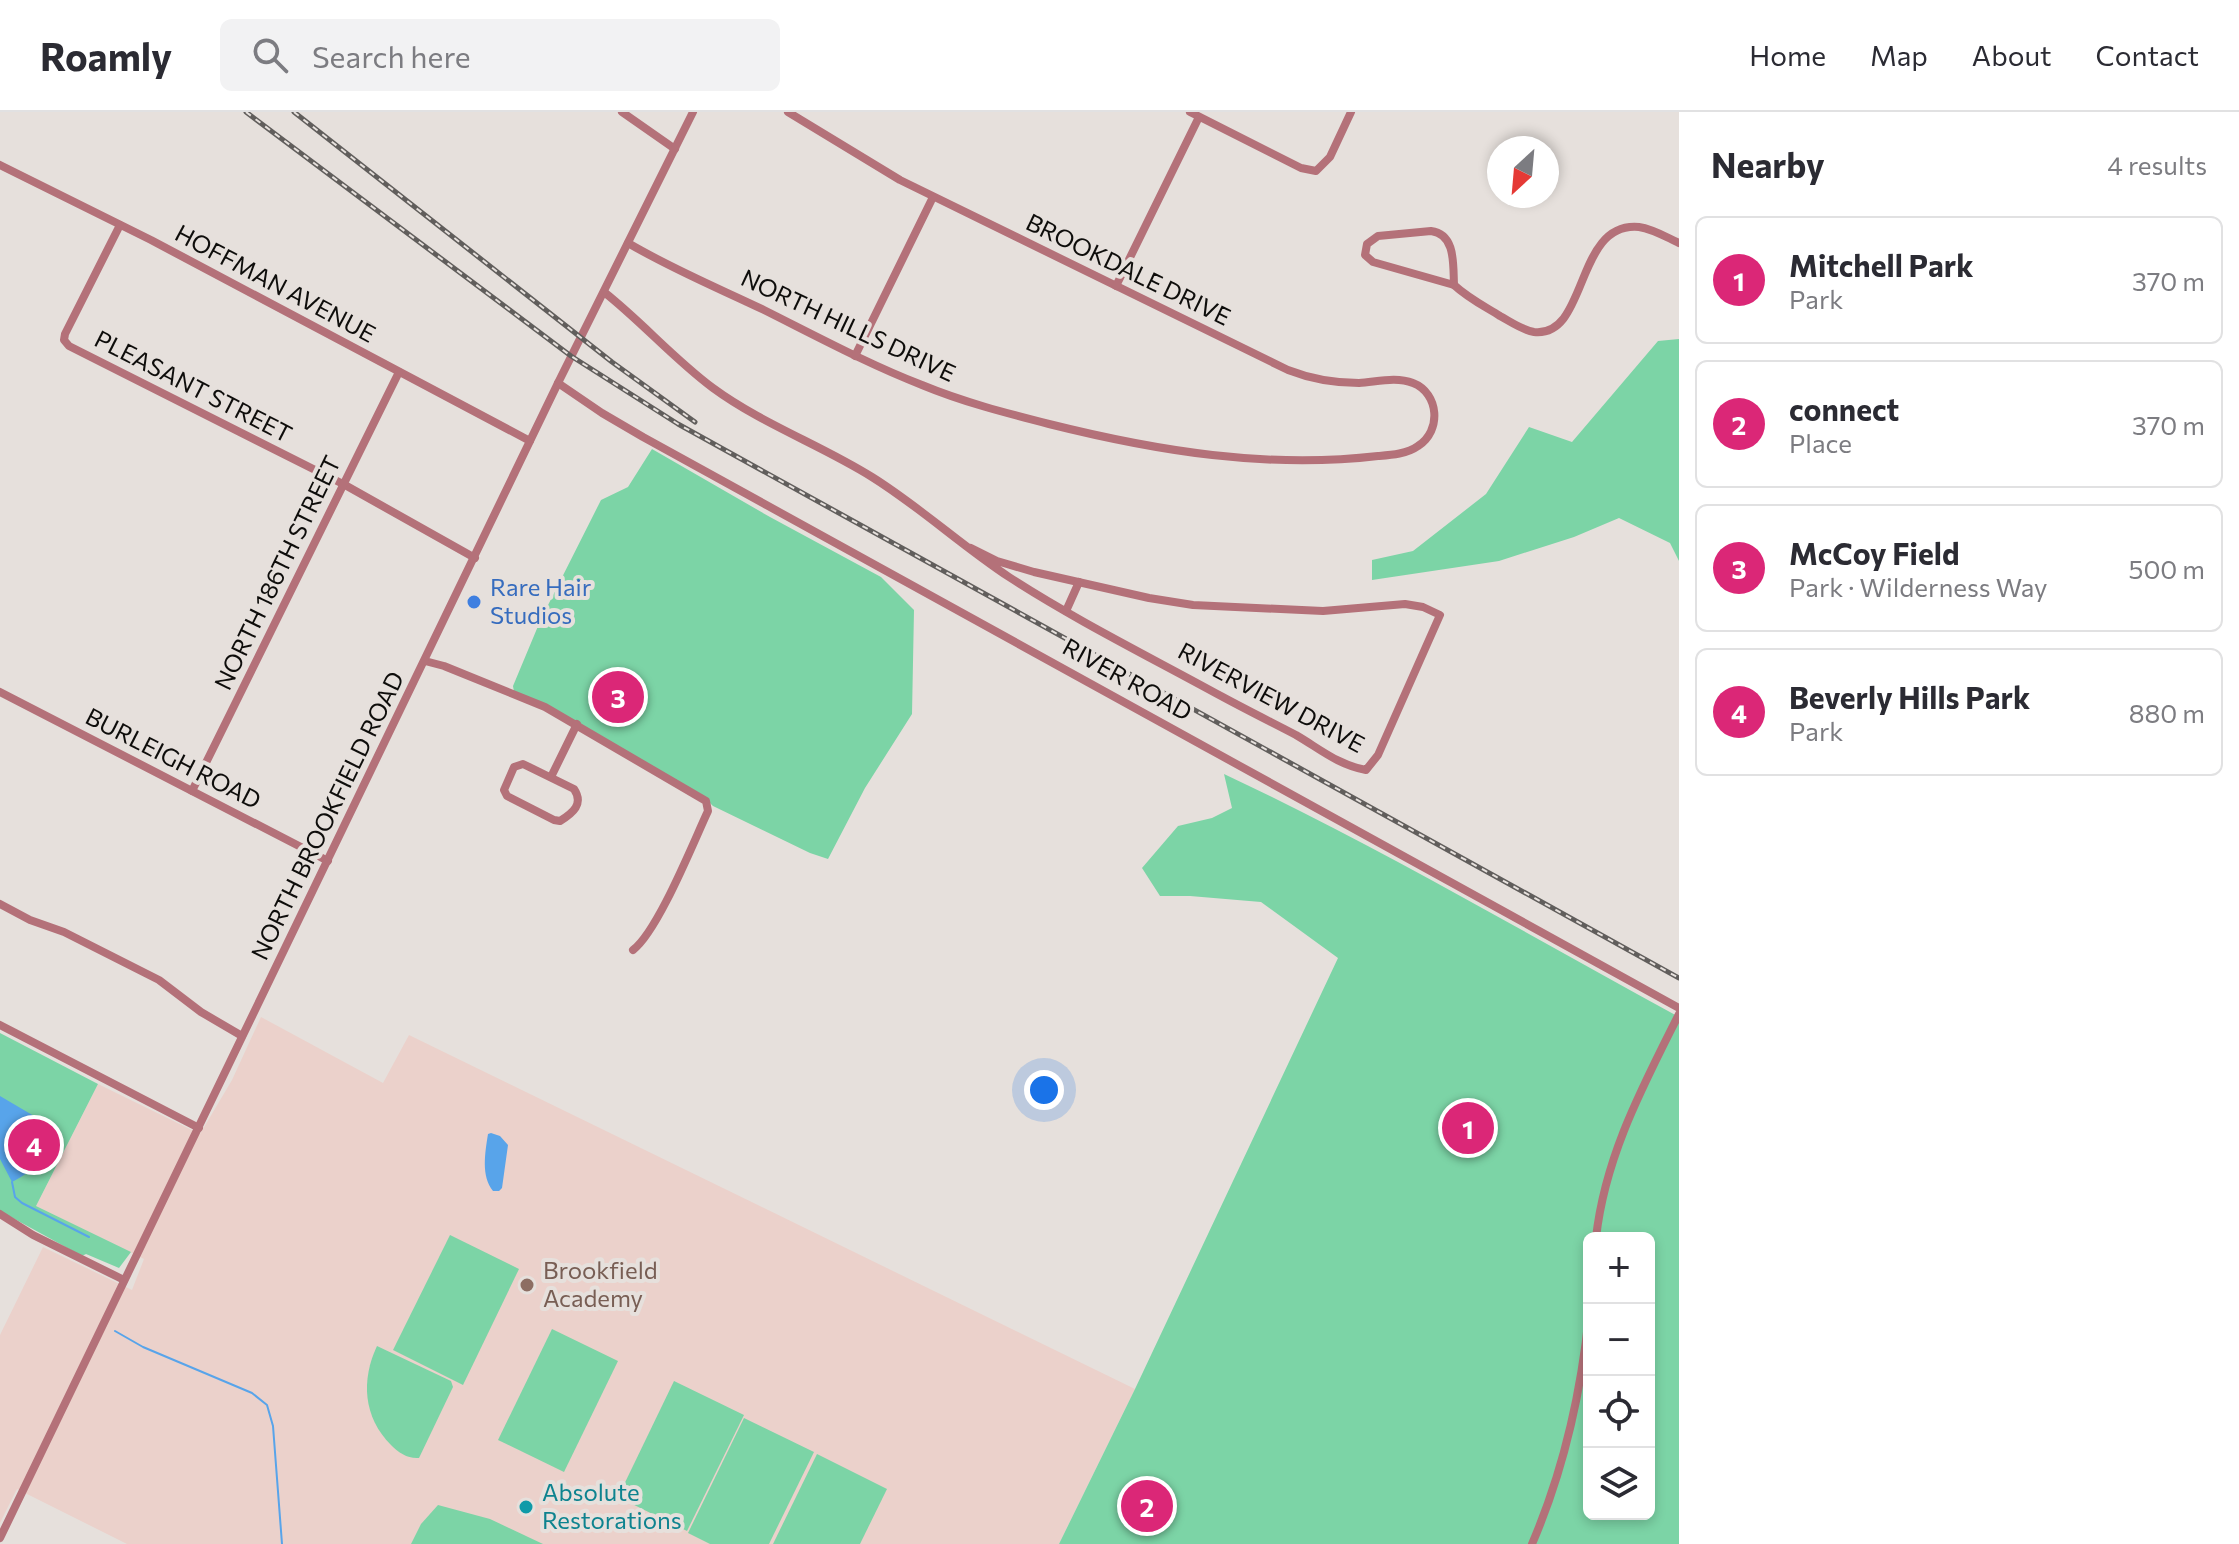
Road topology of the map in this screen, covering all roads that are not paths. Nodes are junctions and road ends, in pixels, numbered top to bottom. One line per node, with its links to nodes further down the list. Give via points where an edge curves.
1 (622, 112): 7 (street)
2 (693, 112): 7 (street, NORTH BROOKFIELD ROAD)
3 (788, 112): 9 (street, BROOKDALE DRIVE)
4 (1190, 112): 6 (street)
5 (1351, 112): 6 (street, via 1330,157 1316,171)
6 (1199, 117): 14 (street)
7 (675, 149): 11 (street, NORTH BROOKFIELD ROAD)
8 (0, 165): 10 (street, HOFFMAN AVENUE)
9 (933, 197): 14 (street, BROOKDALE DRIVE); 16 (street)
10 (120, 225): 17 (street, HOFFMAN AVENUE); 21 (street, PLEASANT STREET, via 64,340 78,352)
11 (628, 243): 15 (street, NORTH BROOKFIELD ROAD); 16 (street, NORTH HILLS DRIVE)
12 (1679, 243): 13 (street, via 1636,227 1610,235 1597,249 1567,313 1548,331 1524,329)
13 (1454, 285): 13 (street, via 1373,262 1365,255 1367,244 1387,235 1441,232 1448,240)
14 (1116, 286): 19 (street, BROOKDALE DRIVE, via 1304,376 1344,383 1415,383 1428,394 1434,410)
15 (604, 292): 18 (street, NORTH BROOKFIELD ROAD); 22 (street, RIVERVIEW DRIVE, via 715,390 871,476)
16 (855, 356): 19 (street, NORTH HILLS DRIVE, via 983,406 1083,433 1201,455 1272,461 1364,458 1412,450)
17 (399, 372): 20 (street, HOFFMAN AVENUE); 21 (street, NORTH 186TH STREET)
18 (558, 383): 20 (street, NORTH BROOKFIELD ROAD); 34 (street, RIVER ROAD, via 669,451)
19 (1430, 433)
20 (530, 441): 23 (street, NORTH BROOKFIELD ROAD)
21 (345, 485): 23 (street, PLEASANT STREET); 30 (street, NORTH 186TH STREET)
22 (971, 548): 24 (street, RIVERVIEW DRIVE, via 1008,565); 25 (street, RIVERVIEW DRIVE)
23 (475, 558): 26 (street, NORTH BROOKFIELD ROAD)
24 (1079, 582): 25 (street); 25 (street, RIVERVIEW DRIVE, via 1193,605 1323,611 1405,604 1440,615 1378,755 1366,770 1321,753)
25 (1066, 611)
26 (425, 661): 28 (street); 31 (street, NORTH BROOKFIELD ROAD)
27 (0, 692): 30 (street, BURLEIGH ROAD)
28 (577, 724): 29 (street); 33 (street, via 709,805 656,920)
29 (551, 777): 29 (street, via 579,795 576,809 560,821 516,802 504,790 518,765)
30 (192, 791): 31 (street, BURLEIGH ROAD)
31 (328, 861): 36 (street, NORTH BROOKFIELD ROAD)
32 (0, 904): 36 (street, via 140,970)
33 (633, 950)
34 (1679, 1011): 39 (street, via 1619,1141)
35 (0, 1025): 37 (street)
36 (242, 1036): 37 (street, NORTH BROOKFIELD ROAD)
37 (199, 1128): 40 (street, NORTH BROOKFIELD ROAD)
38 (0, 1214): 40 (street)
39 (1597, 1232)
40 (124, 1280): 42 (street, NORTH BROOKFIELD ROAD)
41 (1583, 1352): 43 (street, via 1573,1414)
42 (0, 1538)
43 (1532, 1544)

